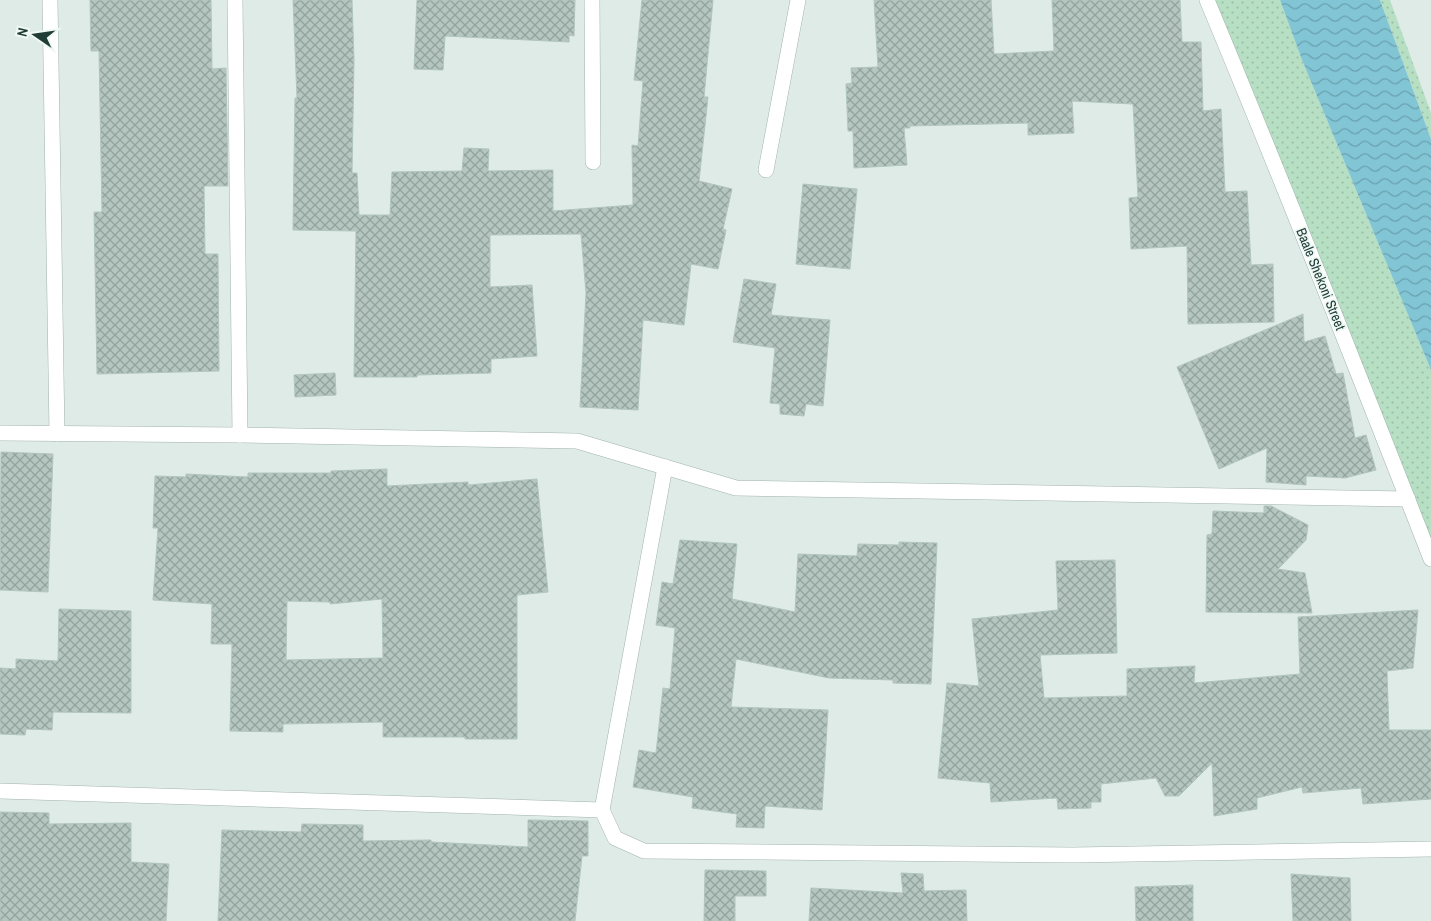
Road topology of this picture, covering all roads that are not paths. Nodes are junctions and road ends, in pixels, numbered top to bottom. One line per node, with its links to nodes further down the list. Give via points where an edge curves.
1 (50, 0): 9 (street)
2 (235, 0): 10 (street)
3 (592, 0): 6 (street)
4 (798, 0): 7 (street)
5 (1207, 0): 12 (street, Baale Shekoni Street)
6 (593, 162)
7 (766, 170)
8 (0, 433): 9 (street)
9 (57, 434): 10 (street)
10 (240, 435): 11 (street, via 578,442)
11 (665, 467): 12 (street, via 736,488); 15 (street)
12 (1408, 499): 13 (street, Baale Shekoni Street)
13 (1431, 559)
14 (0, 791): 15 (street)
15 (602, 810): 16 (street, via 616,838 644,851 1073,855)
16 (1431, 849)

